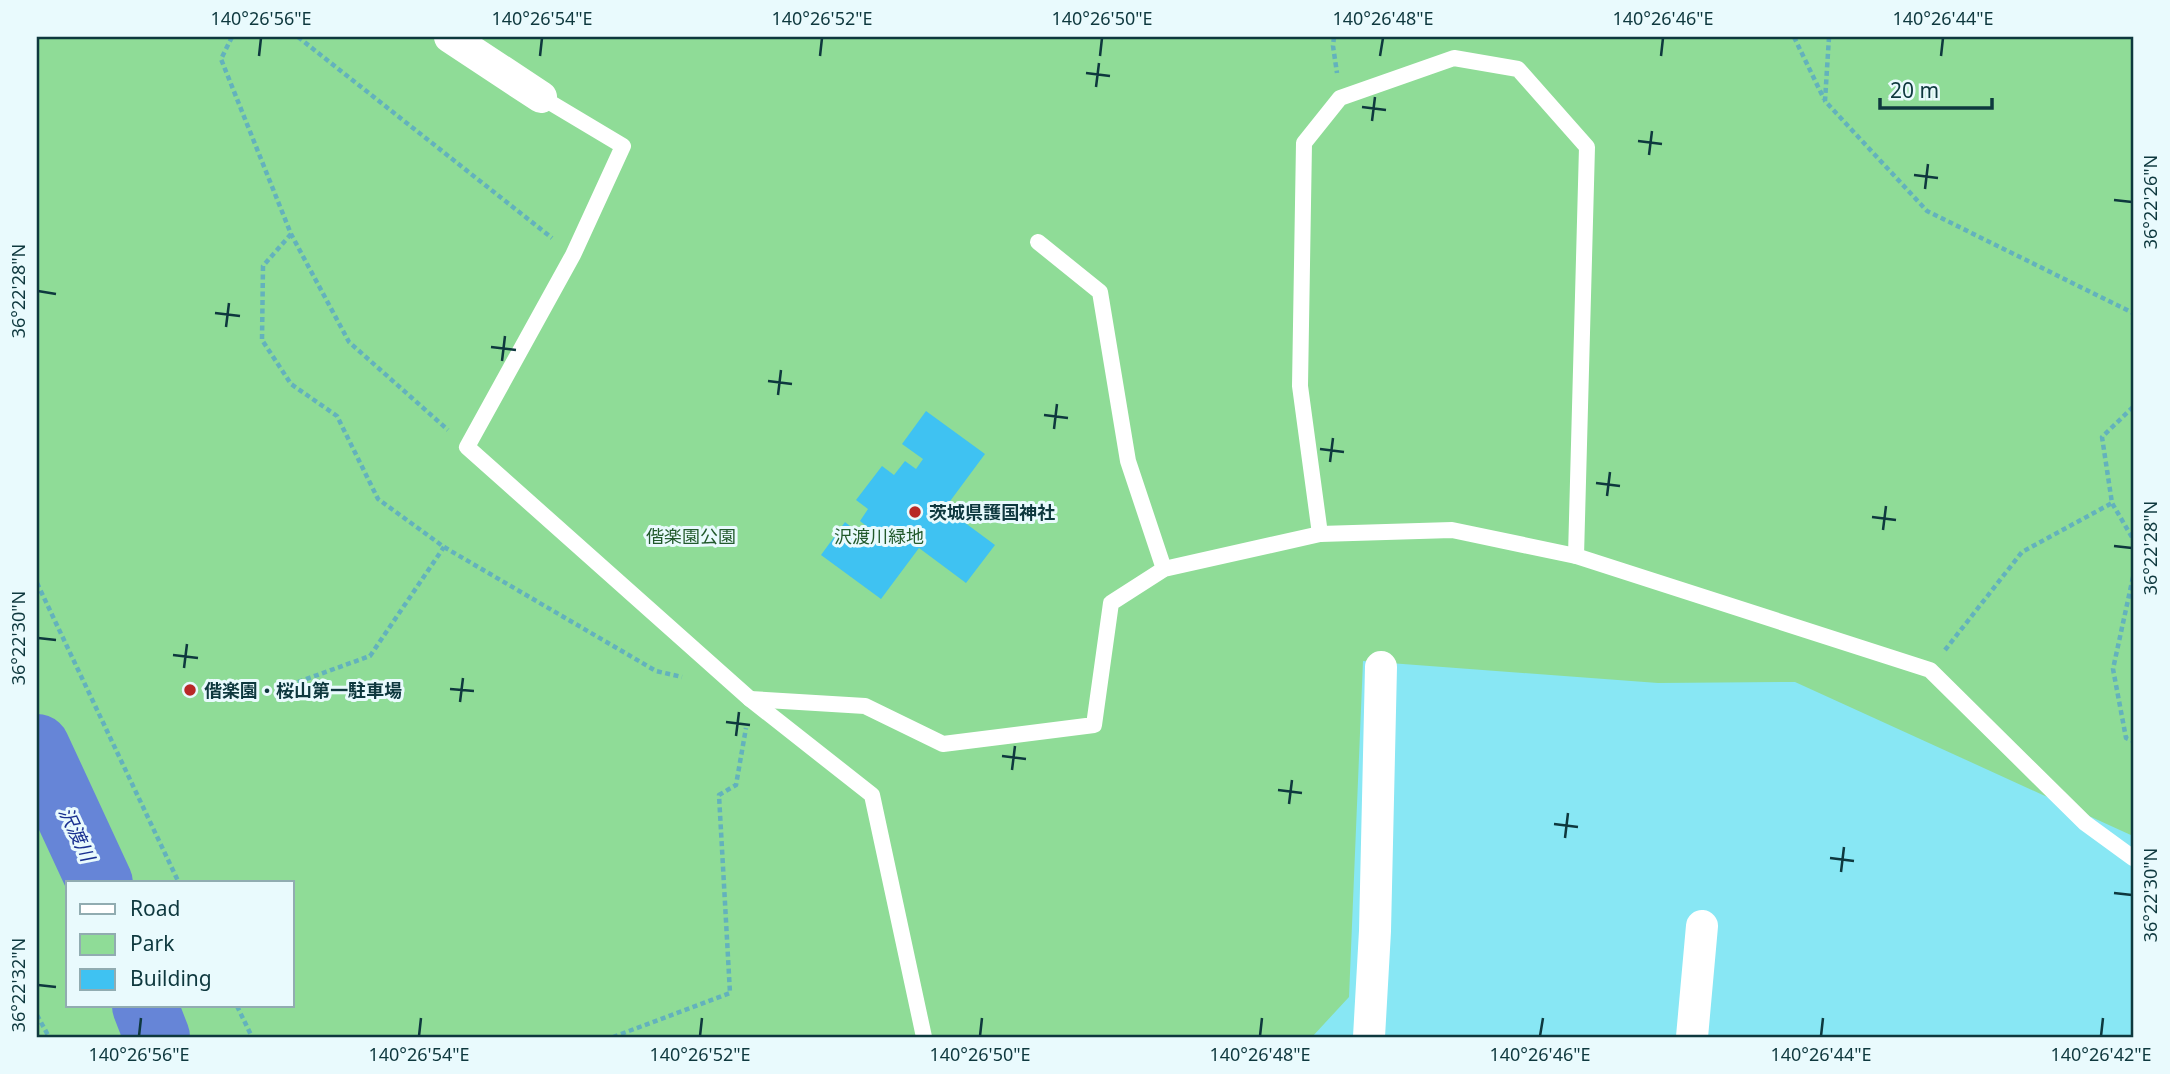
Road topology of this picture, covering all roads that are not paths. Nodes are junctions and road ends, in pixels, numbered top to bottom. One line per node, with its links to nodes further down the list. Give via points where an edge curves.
1 (450, 37): 2 (street)
2 (541, 97): 8 (lane, via 623,146 573,255 467,447)
3 (1038, 242): 6 (lane, via 1100,292 1128,461)
4 (1320, 534): 5 (lane, via 1452,530); 5 (lane, via 1300,386 1304,143 1340,98 1454,58 1518,69 1587,147); 6 (lane)
5 (1576, 556): 9 (lane, via 1930,670 2085,823)
6 (1164, 569): 8 (lane, via 1111,603 1094,724 943,744 865,706)
7 (1381, 667): 12 (street)
8 (750, 699): 11 (lane, via 872,795)
9 (2133, 858)
10 (1702, 926): 13 (street)
11 (924, 1037)
12 (1369, 1037)
13 (1692, 1037)

